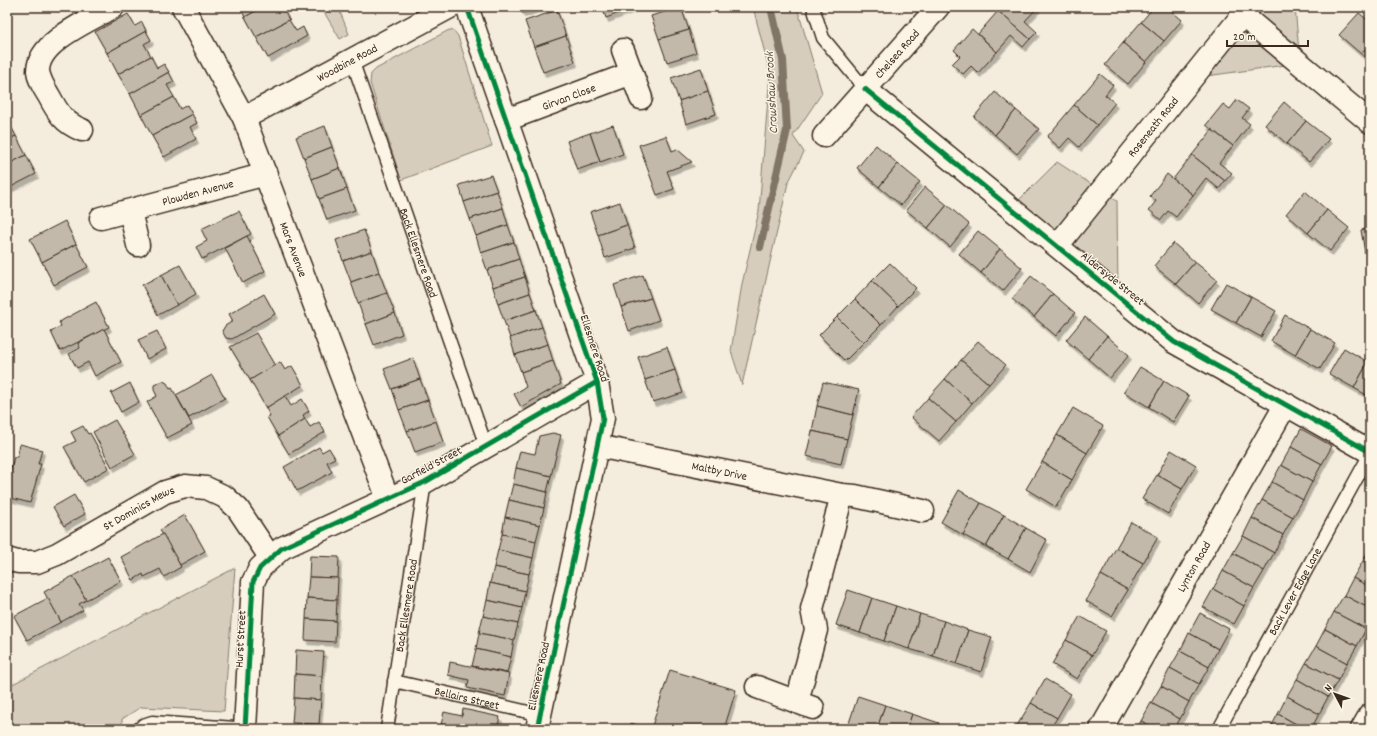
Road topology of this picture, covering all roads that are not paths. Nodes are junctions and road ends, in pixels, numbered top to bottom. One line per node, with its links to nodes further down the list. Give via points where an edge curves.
1 (112, 7): 16 (street, via 57,39 42,59 38,70 41,82 60,117)
2 (183, 7): 13 (street, Mars Avenue)
3 (450, 7): 9 (street, Woodbine Road)
4 (467, 7): 14 (street, Ellesmere Road)
5 (813, 7): 11 (lane, via 823,38)
6 (938, 7): 11 (street, Chelsea Road)
7 (1246, 11): 15 (street); 22 (street, Roseneath Road)
8 (623, 50): 10 (street)
9 (352, 60): 13 (street, Woodbine Road); 25 (lane, Back Ellesmere Road)
10 (632, 74): 12 (street); 14 (street, Girvan Close)
11 (865, 89): 17 (street, Chelsea Road); 22 (street, Aldersyde Street)
12 (641, 98)
13 (244, 118): 18 (street, Mars Avenue)
14 (506, 120): 23 (street, Ellesmere Road)
15 (1370, 122)
16 (82, 130)
17 (824, 136)
18 (266, 174): 19 (street, Plowden Avenue); 30 (street, Mars Avenue)
19 (130, 210): 20 (street, Plowden Avenue); 21 (street)
20 (101, 218)
21 (138, 245)
22 (1057, 246): 24 (street, Aldersyde Street, via 1174,342)
23 (597, 382): 25 (street, Garfield Street); 26 (street, Ellesmere Road, via 603,418)
24 (1286, 404): 27 (street, Aldersyde Street); 41 (street, Lynton Road)
25 (486, 446): 28 (street, Garfield Street)
26 (597, 446): 29 (street, Maltby Drive); 37 (street, Ellesmere Road)
27 (1370, 453): 42 (lane, Back Lever Edge Lane)
28 (425, 482): 30 (street, Garfield Street); 34 (lane, Back Ellesmere Road)
29 (842, 495): 31 (street, Maltby Drive); 35 (street, via 812,609 816,630 805,705)
30 (388, 498): 32 (street, Garfield Street, via 294,542)
31 (923, 512)
32 (270, 557): 33 (street, St Dominics Mews, via 226,497 206,488 185,486 165,492 57,554 37,562); 39 (street, Hurst Street, via 260,568 253,582)
33 (7, 559)
34 (394, 681): 37 (lane, Bellairs Street); 40 (lane, Back Ellesmere Road)
35 (757, 687)
36 (1370, 716): 43 (street)
37 (539, 722)
38 (139, 729): 39 (lane, via 152,722)
39 (248, 729)
40 (387, 729)
41 (1101, 729)
42 (1219, 729)
43 (1362, 729)

